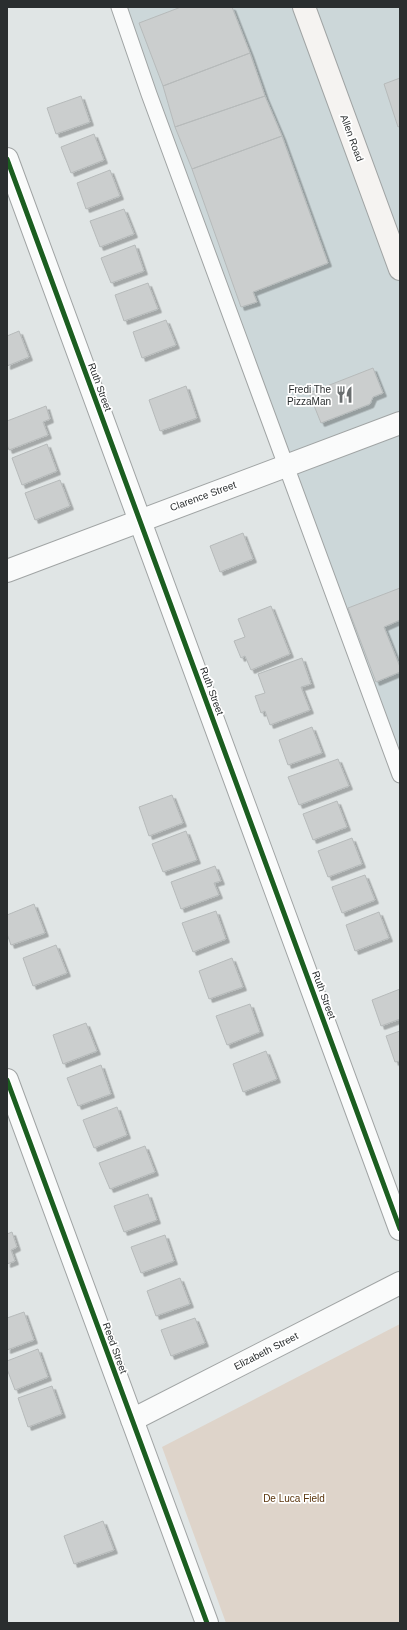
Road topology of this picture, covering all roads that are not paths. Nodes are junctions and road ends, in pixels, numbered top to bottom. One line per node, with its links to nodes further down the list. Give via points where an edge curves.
1 (119, 7): 6 (lane)
2 (304, 7): 4 (main road, Allen Road)
3 (7, 159): 7 (street, Ruth Street)
4 (400, 269)
5 (400, 423): 6 (street, Clarence Street)
6 (285, 466): 7 (street, Clarence Street); 9 (lane)
7 (140, 520): 8 (street, Clarence Street); 11 (street, Ruth Street)
8 (7, 571)
9 (400, 775)
10 (7, 1080): 13 (street, Reed Street)
11 (400, 1229)
12 (400, 1284): 13 (street, Elizabeth Street)
13 (132, 1420): 14 (street, Reed Street)
14 (207, 1623)

